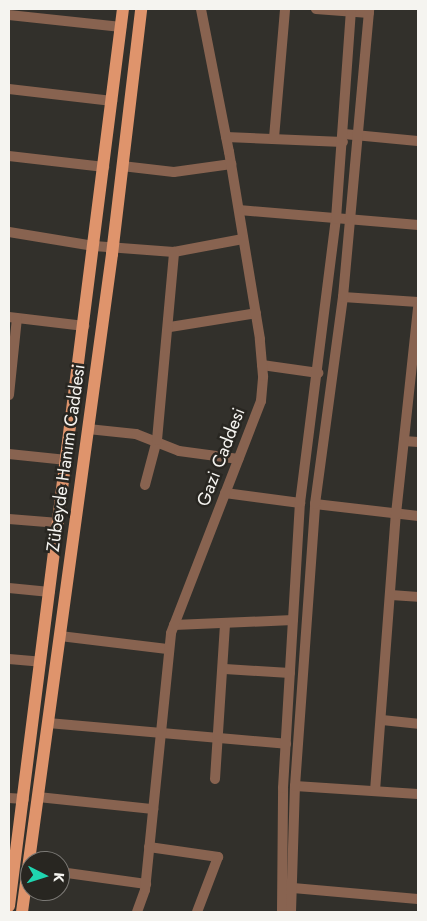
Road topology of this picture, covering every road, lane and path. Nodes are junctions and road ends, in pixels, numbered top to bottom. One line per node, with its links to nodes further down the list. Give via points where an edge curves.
1 (123, 9): 9 (main road)
2 (141, 9): 19 (main road, Zübeyde Hanım Caddesi)
3 (202, 9): 13 (street, Gazi Caddesi)
4 (285, 9): 14 (street)
5 (316, 9): 6 (street)
6 (351, 10): 7 (street); 15 (street)
7 (369, 11): 12 (street)
8 (9, 15): 9 (street)
9 (121, 27): 11 (main road)
10 (9, 89): 11 (street)
11 (112, 101): 20 (main road)
12 (358, 136): 15 (street); 16 (street); 23 (street)
13 (226, 137): 14 (street); 18 (street, Gazi Caddesi)
14 (274, 138): 15 (street)
15 (343, 138): 22 (street)
16 (418, 141)
17 (9, 156): 20 (street)
18 (231, 164): 19 (street, via 174,172); 21 (street, Gazi Caddesi)
19 (122, 166): 28 (main road, Zübeyde Hanım Caddesi)
20 (104, 167): 27 (main road)
21 (239, 210): 22 (street); 26 (street, Gazi Caddesi)
22 (336, 219): 23 (street); 38 (street)
23 (350, 219): 24 (street); 30 (street)
24 (418, 225)
25 (9, 232): 27 (street)
26 (243, 239): 29 (street); 33 (street, Gazi Caddesi)
27 (94, 246): 28 (street); 35 (main road)
28 (113, 246): 29 (street); 40 (main road, Zübeyde Hanım Caddesi)
29 (174, 252): 36 (street)
30 (343, 297): 31 (street); 50 (street)
31 (418, 302)
32 (418, 307): 42 (street)
33 (256, 313): 36 (street); 37 (street, Gazi Caddesi)
34 (13, 318): 35 (street); 39 (street)
35 (84, 326): 46 (main road)
36 (170, 327): 41 (street)
37 (262, 365): 38 (street); 45 (street, Gazi Caddesi, via 260,401)
38 (318, 373): 49 (street)
39 (9, 395)
40 (88, 429): 41 (street, via 136,434); 62 (main road, Zübeyde Hanım Caddesi)
41 (157, 440): 45 (street, via 179,451); 47 (street)
42 (404, 441): 43 (street); 51 (street)
43 (418, 442)
44 (9, 454): 46 (street)
45 (238, 459): 48 (street, Gazi Caddesi)
46 (67, 460): 54 (main road)
47 (145, 485)
48 (225, 493): 49 (street); 61 (street, Gazi Caddesi)
49 (300, 503): 59 (street)
50 (315, 504): 51 (street); 75 (street)
51 (396, 514): 52 (street); 57 (street)
52 (418, 516)
53 (9, 519): 54 (street)
54 (59, 523): 56 (main road)
55 (9, 588): 56 (street)
56 (50, 592): 65 (main road)
57 (391, 595): 58 (street); 68 (street)
58 (418, 597)
59 (293, 620): 60 (street); 67 (street)
60 (226, 623): 61 (street); 66 (street)
61 (174, 625): 63 (street, Gazi Caddesi)
62 (60, 636): 63 (street); 69 (main road, Zübeyde Hanım Caddesi)
63 (167, 649): 71 (street, Gazi Caddesi)
64 (9, 659): 65 (street)
65 (41, 662): 80 (main road)
66 (225, 669): 67 (street); 72 (street, via 221,683)
67 (290, 673): 73 (street)
68 (382, 720): 70 (street); 76 (street)
69 (48, 722): 71 (street); 78 (main road, Zübeyde Hanım Caddesi)
70 (418, 724)
71 (160, 734): 72 (street); 81 (street, Gazi Caddesi)
72 (218, 738): 73 (street); 74 (street)
73 (286, 744): 91 (street)
74 (215, 779)
75 (295, 786): 76 (street); 86 (street)
76 (375, 791): 77 (street)
77 (418, 794)
78 (38, 796): 81 (street); 83 (main road, Zübeyde Hanım Caddesi)
79 (9, 798): 80 (street)
80 (24, 799): 88 (main road)
81 (153, 809): 82 (street, Gazi Caddesi)
82 (149, 847): 85 (street, Gazi Caddesi); 90 (street, via 218,857)
83 (31, 851)
84 (70, 873): 85 (street)
85 (146, 884): 89 (street, Gazi Caddesi)
86 (293, 888): 87 (street); 92 (street)
87 (418, 899)
88 (9, 906)
89 (138, 912)
90 (198, 912)
91 (282, 912)
92 (291, 912)

